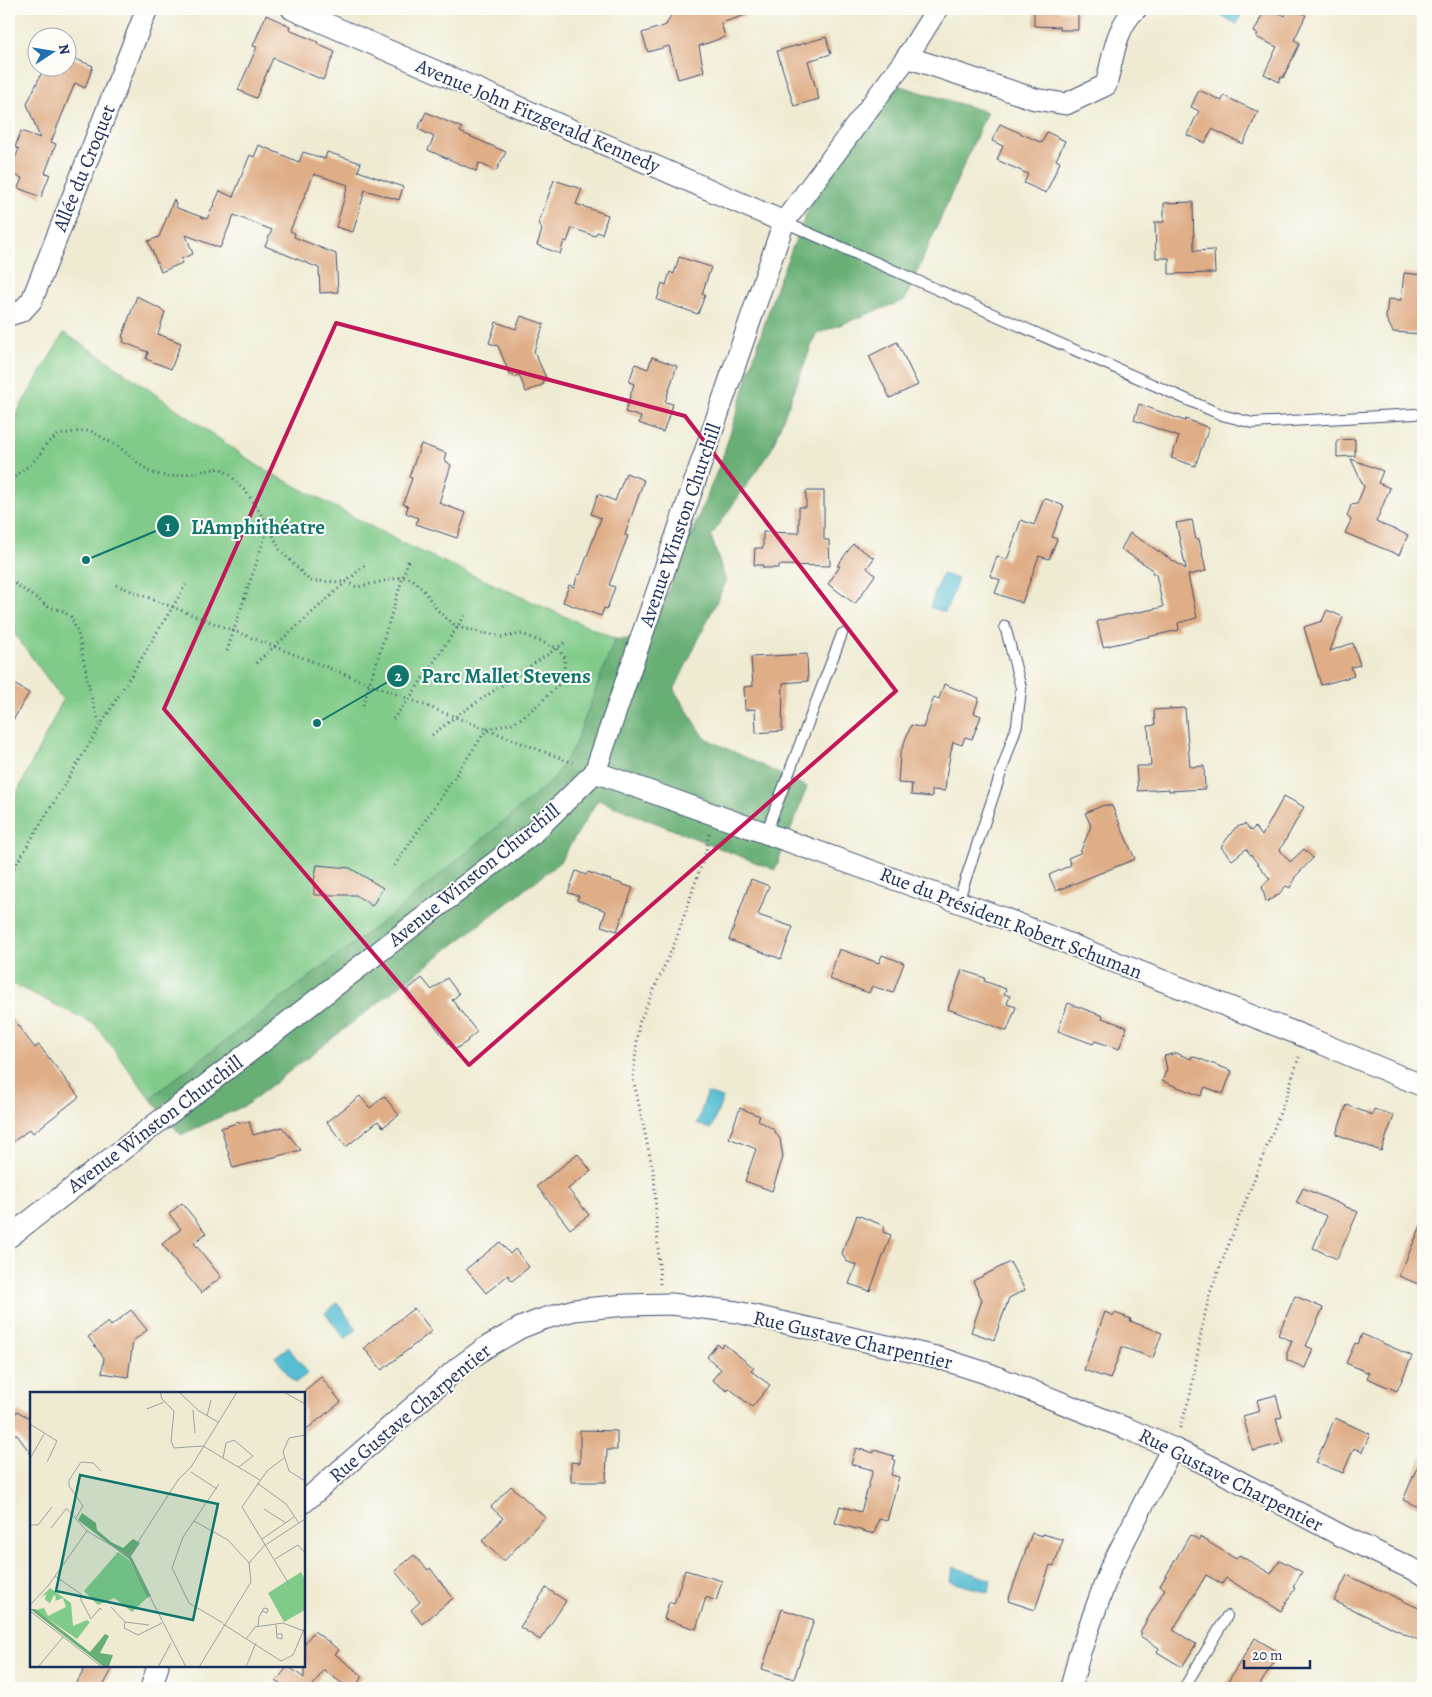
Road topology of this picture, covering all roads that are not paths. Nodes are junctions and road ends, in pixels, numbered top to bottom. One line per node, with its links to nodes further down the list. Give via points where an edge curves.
1 (147, 9): 7 (street, Allée du Croquet, via 32,300 22,311)
2 (292, 9): 6 (street, Avenue John Fitzgerald Kennedy)
3 (937, 9): 5 (street, Avenue Winston Churchill)
4 (1136, 9): 5 (street, via 1128,15 1119,34 1106,85 1066,104 1036,99)
5 (907, 57): 6 (street, Avenue Winston Churchill)
6 (784, 222): 8 (lane, via 1222,415 1252,423); 11 (street, Avenue Winston Churchill)
7 (9, 315)
8 (1415, 414)
9 (1005, 626): 13 (lane, via 1021,688 1017,725)
10 (842, 634): 12 (lane)
11 (595, 772): 12 (street, Rue du Président Robert Schuman); 15 (street, Avenue Winston Churchill, via 532,834)
12 (766, 833): 13 (street, Rue du Président Robert Schuman)
13 (958, 902): 14 (street, Rue du Président Robert Schuman, via 1306,1037)
14 (1423, 1086)
15 (9, 1237)
16 (1172, 1448): 17 (street, Rue Gustave Charpentier, via 952,1362 737,1312 661,1304 616,1306 574,1310 540,1320 501,1338 460,1367); 18 (street, Rue Gustave Charpentier); 22 (street, via 1110,1569 1091,1618)
17 (305, 1501)
18 (1423, 1574)
19 (1227, 1616): 23 (lane)
20 (158, 1667): 21 (street)
21 (151, 1688)
22 (1071, 1688)
23 (1184, 1688)

